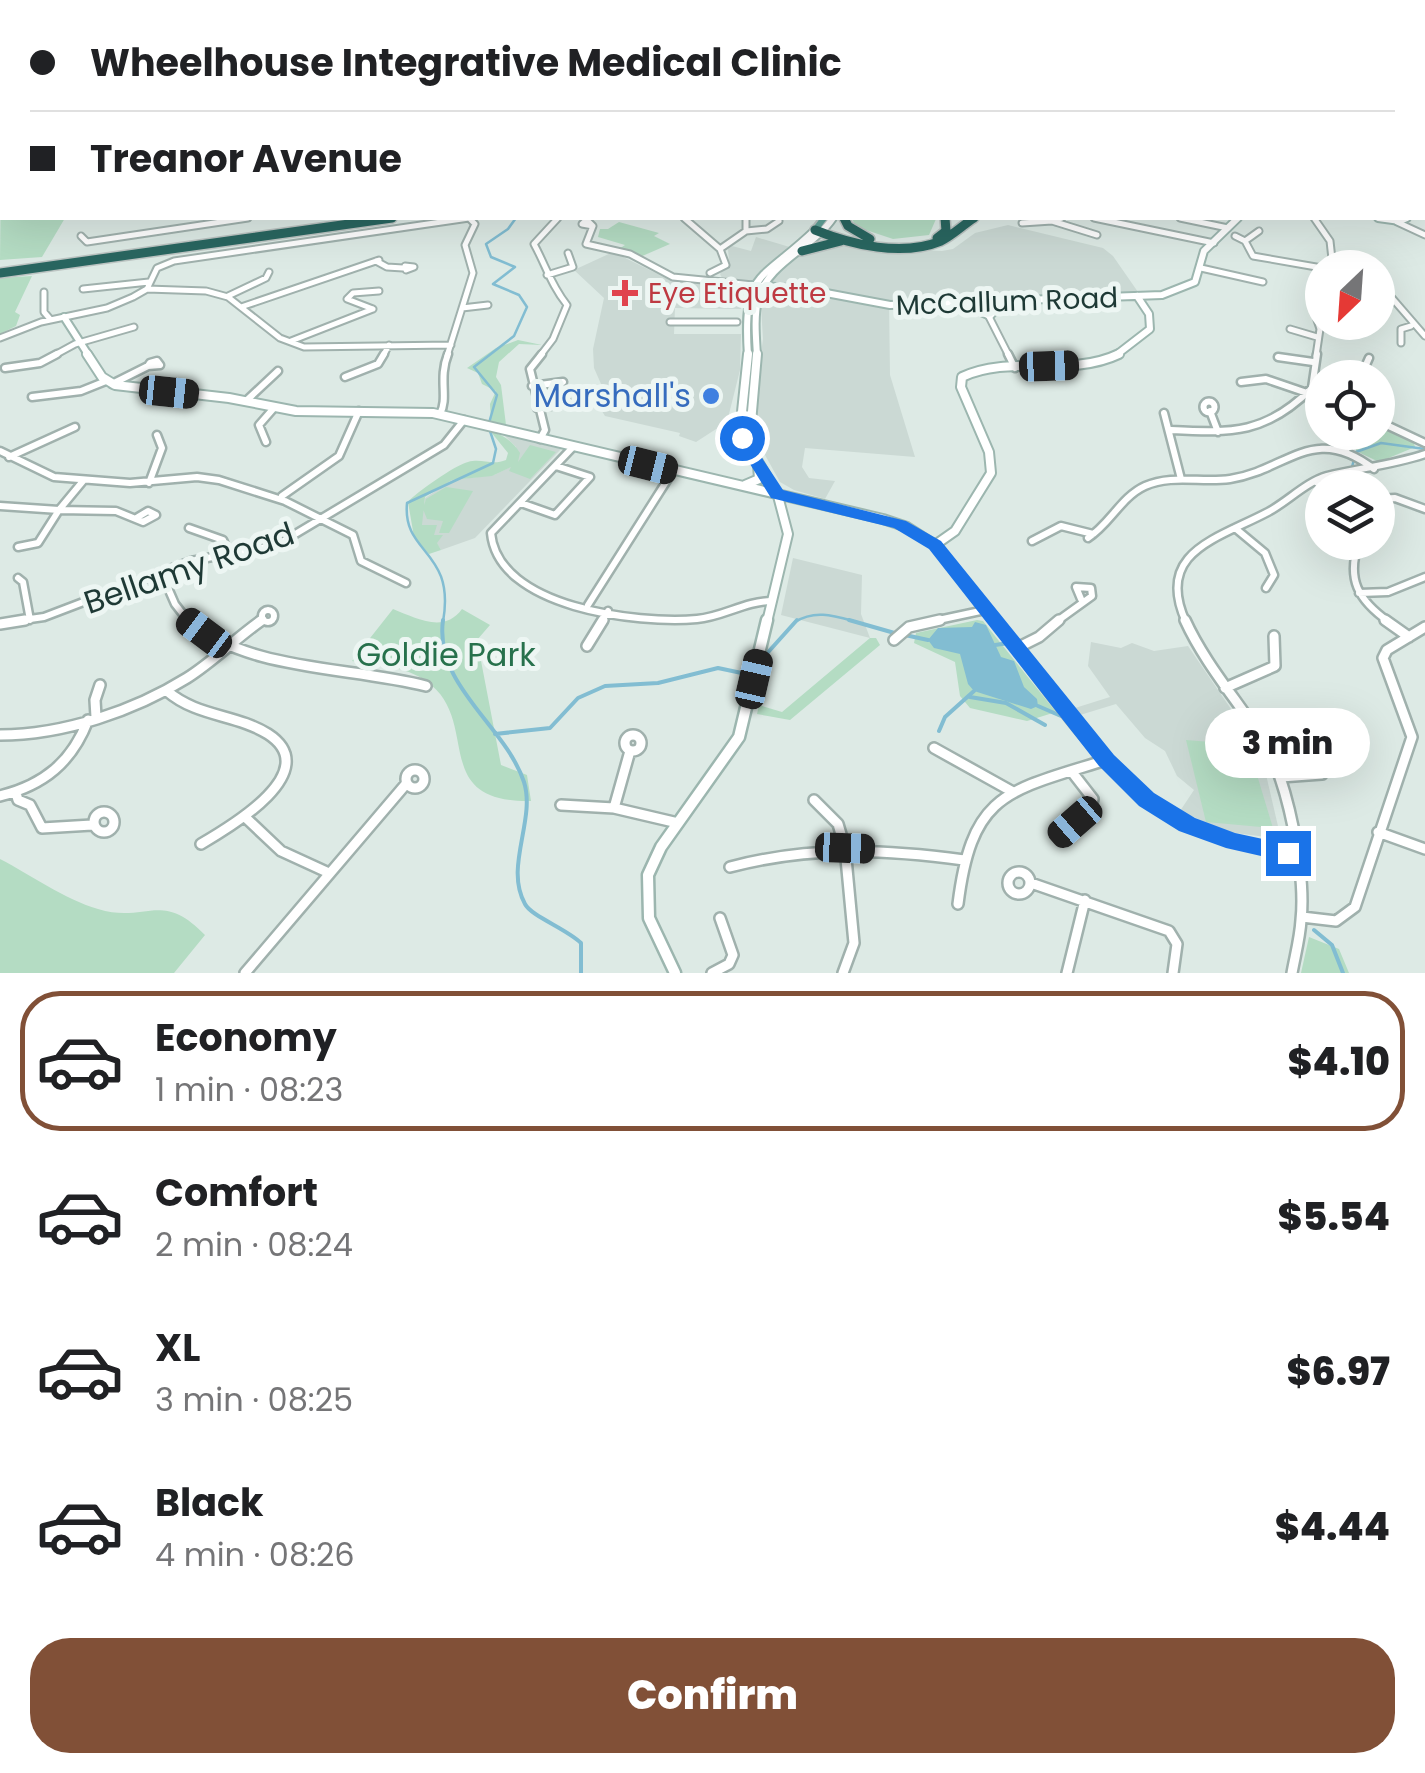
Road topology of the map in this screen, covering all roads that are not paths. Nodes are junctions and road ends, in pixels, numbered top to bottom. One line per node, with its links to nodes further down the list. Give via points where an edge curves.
1 (235, 220): 36 (street, via 87,242)
2 (340, 220): 48 (highway)
3 (378, 220): 25 (highway)
4 (384, 220): 25 (highway)
5 (459, 220): 54 (street, via 160,266)
6 (473, 220): 69 (street, via 465,245 474,273)
7 (556, 220): 50 (street, via 534,244)
8 (686, 220): 42 (street)
9 (746, 220): 31 (street)
10 (823, 220): 33 (main road)
11 (831, 220): 33 (street)
12 (846, 220): 13 (highway, via 859,234 903,244 939,236)
13 (945, 220)
14 (971, 220): 40 (highway, via 933,244)
15 (1057, 220): 26 (street)
16 (1103, 220): 29 (street)
17 (1114, 220): 29 (street)
18 (1190, 220): 30 (street)
19 (1236, 220): 30 (street)
20 (1315, 220): 43 (street)
21 (1390, 220): 24 (street)
22 (1400, 220): 24 (street)
23 (780, 221): 31 (street)
24 (1396, 221): 35 (street)
25 (364, 222): 48 (highway)
26 (1052, 222): 27 (street); 34 (street)
27 (1022, 223)
28 (593, 226): 51 (street, McCallum Road, via 586,244 608,246 671,276)
29 (1140, 228): 39 (street)
30 (1229, 228): 39 (street)
31 (746, 231): 42 (street)
32 (1260, 231): 38 (street)
33 (818, 232): 40 (highway); 41 (street)
34 (1097, 235)
35 (1425, 235)
36 (80, 236)
37 (1234, 236): 38 (street)
38 (1244, 241): 45 (street, via 1253,256)
39 (1214, 242): 47 (street, via 1202,254)
40 (867, 243): 41 (highway)
41 (803, 246): 52 (street); 55 (street)
42 (720, 249): 51 (street, via 723,266)
43 (1331, 250)
44 (568, 253): 50 (street, via 573,266)
45 (1305, 265)
46 (403, 268): 68 (street, via 377,260)
47 (1201, 268): 53 (street); 61 (street, McCallum Road, via 1186,288)
48 (0, 270)
49 (269, 272): 60 (street)
50 (547, 275): 96 (street, via 567,305 553,339 531,365)
51 (711, 277): 55 (street, McCallum Road)
52 (769, 278): 55 (street); 56 (street)
53 (1263, 282)
54 (148, 285): 57 (street); 60 (street); 70 (street, via 116,305)
55 (749, 285): 56 (street, McCallum Road); 62 (street); 118 (street, via 748,368 739,418)
56 (786, 288): 62 (street); 66 (street, McCallum Road, via 882,305)
57 (83, 289)
58 (379, 291): 81 (street, via 347,299 374,310)
59 (44, 292): 72 (street)
60 (228, 296): 68 (street)
61 (1137, 296): 64 (street, McCallum Road); 90 (street, via 1150,329 1113,358)
62 (758, 300): 118 (street, via 756,372 747,412)
63 (1395, 301): 75 (street)
64 (1009, 302): 65 (street, McCallum Road); 71 (street)
65 (982, 303): 66 (street, McCallum Road); 71 (street)
66 (948, 304): 71 (street)
67 (488, 305): 69 (street)
68 (241, 307): 81 (street)
69 (462, 308): 85 (street)
70 (64, 316): 72 (street); 82 (street)
71 (990, 316): 90 (street)
72 (50, 319): 80 (street)
73 (670, 322): 74 (street)
74 (737, 322)
75 (1412, 326): 79 (street); 83 (street, via 1401,329)
76 (134, 327): 82 (street)
77 (1290, 329): 78 (street)
78 (1305, 333)
79 (1425, 336)
80 (0, 338)
81 (288, 342): 84 (street, via 329,348)
82 (80, 343): 89 (street, via 44,361); 95 (street)
83 (1401, 343)
84 (389, 344): 85 (street); 92 (street, via 378,364)
85 (451, 345): 107 (street, via 440,374)
86 (1278, 357): 87 (street)
87 (1305, 361)
88 (148, 366): 95 (street)
89 (5, 368)
90 (1015, 368): 147 (street, via 976,370 960,380 992,466 956,531)
91 (278, 372): 100 (street)
92 (346, 377)
93 (563, 382): 96 (street)
94 (1241, 382): 97 (street, via 1263,378)
95 (109, 383): 99 (street); 100 (street)
96 (532, 386): 103 (street)
97 (1305, 392)
98 (1305, 395): 112 (street, via 1271,424)
99 (32, 397)
100 (245, 402): 102 (street)
101 (568, 403): 103 (street)
102 (273, 408): 105 (street); 115 (street, via 259,425)
103 (537, 408): 114 (street, via 545,430)
104 (1210, 411): 112 (street)
105 (359, 412): 107 (street); 134 (street, via 339,456)
106 (1164, 413): 111 (street)
107 (440, 414): 108 (street)
108 (464, 420): 114 (street); 142 (street, Bellamy Road, via 444,444)
109 (75, 427): 122 (street)
110 (1395, 429): 116 (street)
111 (1171, 430): 112 (street); 129 (street)
112 (1218, 432)
113 (157, 435): 130 (street, via 162,448)
114 (540, 439): 117 (street)
115 (266, 442)
116 (1425, 444)
117 (574, 447): 124 (street); 127 (street)
118 (750, 450): 123 (street)
119 (0, 452): 122 (street)
120 (1344, 452): 125 (street); 129 (street, via 1310,449 1227,480)
121 (1425, 454): 125 (street)
122 (9, 456): 128 (street, via 39,473)
123 (757, 461): 131 (street, via 756,483); 133 (street)
124 (556, 466): 137 (street); 137 (street, via 590,477 556,514)
125 (1374, 468): 126 (street)
126 (1360, 470)
127 (673, 472): 131 (street); 159 (street)
128 (84, 480): 130 (street); 140 (street)
129 (1182, 480): 146 (street, via 1139,489 1091,536 1056,525)
130 (149, 483): 142 (street, via 219,480)
131 (736, 485): 133 (street)
132 (1305, 488): 145 (street)
133 (777, 494): 136 (street); 143 (street)
134 (282, 496)
135 (1395, 498): 139 (street)
136 (805, 500): 143 (street, via 794,503); 147 (street, via 900,524)
137 (520, 502): 159 (street, via 491,533 496,552 519,584)
138 (0, 506): 140 (street)
139 (1425, 509)
140 (59, 510): 141 (street); 148 (street, via 37,545)
141 (138, 516)
142 (322, 519): 149 (street, Bellamy Road, via 270,548); 154 (street, via 353,535 370,568)
143 (788, 519): 158 (street)
144 (189, 528): 149 (street, via 223,540)
145 (1235, 528): 155 (street, via 1272,562); 174 (street, via 1192,554 1175,584 1186,627)
146 (1032, 541)
147 (935, 545): 160 (street)
148 (18, 548)
149 (230, 556): 151 (street, Bellamy Road)
150 (1350, 560): 156 (street)
151 (161, 572): 162 (street, Bellamy Road); 169 (street, via 185,619)
152 (1425, 577): 156 (street, via 1388,592)
153 (18, 578): 162 (street)
154 (406, 583)
155 (1266, 588)
156 (1358, 594): 167 (street)
157 (1080, 599): 171 (street, via 1053,629)
158 (772, 601): 161 (street, via 694,620); 192 (street, via 739,738)
159 (588, 606): 161 (street)
160 (986, 610): 168 (street, via 929,620); 171 (street)
161 (608, 611): 170 (street)
162 (30, 620): 164 (street, Bellamy Road)
163 (262, 620): 169 (street)
164 (0, 624)
165 (1425, 627): 167 (street)
166 (1274, 636): 174 (street, via 1275,666)
167 (1409, 637): 194 (street, via 1383,658 1412,736)
168 (894, 640)
169 (230, 644): 173 (street); 175 (street)
170 (587, 646)
171 (1017, 648): 181 (street)
172 (100, 686): 176 (street)
173 (426, 686)
174 (1226, 688): 183 (street)
175 (166, 690): 176 (street); 191 (street, via 196,712 280,744 282,778)
176 (92, 718): 177 (street); 186 (street, via 59,770)
177 (0, 735)
178 (1347, 741): 183 (street, via 1335,746 1322,774)
179 (934, 748): 185 (street)
180 (630, 751): 190 (street)
181 (1106, 760): 182 (street); 199 (street, via 1147,800 1187,824)
182 (1072, 772): 185 (street); 195 (street, via 1093,799)
183 (1281, 777): 199 (street)
184 (406, 784): 202 (street)
185 (1013, 792): 200 (street, via 982,817)
186 (16, 793): 187 (street); 193 (street, via 42,828)
187 (0, 796)
188 (814, 800): 197 (street, via 838,824)
189 (560, 805): 190 (street)
190 (614, 808): 192 (street)
191 (245, 818): 196 (street); 202 (street, via 281,852)
192 (678, 823): 210 (street, via 654,858 646,896 652,929)
193 (92, 825)
194 (1378, 832): 198 (street); 206 (street, via 1350,913 1336,921)
195 (1058, 836)
196 (201, 844)
197 (845, 848): 200 (street); 201 (street, via 773,854); 208 (street, via 854,943)
198 (1425, 849)
199 (1296, 854): 206 (street)
200 (964, 860): 205 (street)
201 (730, 868)
202 (329, 873): 209 (street)
203 (1031, 882): 204 (street)
204 (1085, 900): 212 (street); 213 (street, via 1169,931 1178,944)
205 (958, 904)
206 (1302, 917): 214 (street)
207 (720, 918): 211 (street, via 733,955)
208 (846, 972)
209 (245, 973)
210 (676, 973)
211 (712, 973)
212 (1067, 973)
213 (1172, 973)
214 (1292, 973)

